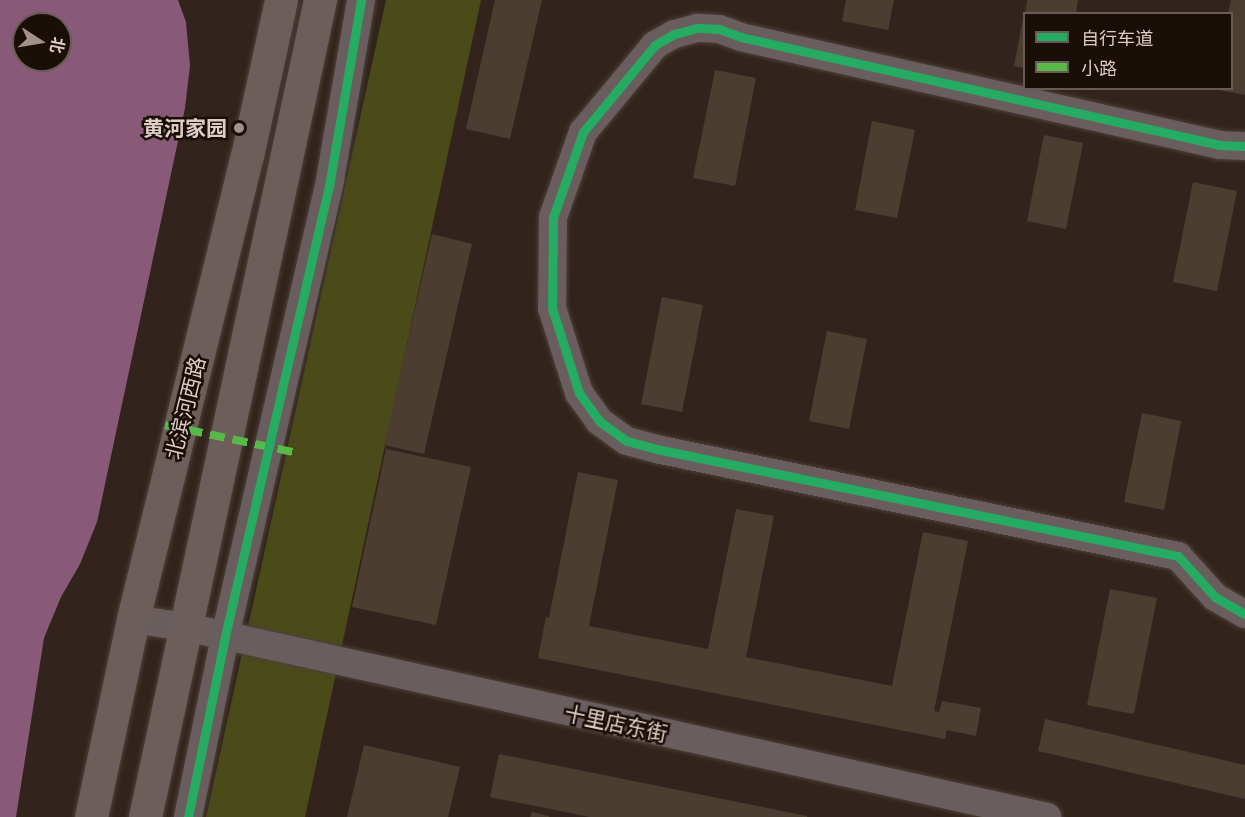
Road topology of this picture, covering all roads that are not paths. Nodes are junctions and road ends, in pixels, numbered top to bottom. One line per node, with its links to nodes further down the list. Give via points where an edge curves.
1 (280, 0): 6 (main road, 北滨河西路, via 247,156)
2 (320, 0): 7 (main road)
3 (361, 0): 8 (street, via 330,180)
4 (1245, 146): 5 (street, via 1220,145 719,29 686,31 655,45 583,132 553,217 552,308 579,393 599,421 627,441 1178,556 1215,597)
5 (1245, 614)
6 (133, 618): 7 (street, 十里店东街); 9 (main road, 北滨河西路)
7 (186, 627): 8 (street, 十里店东街); 10 (main road)
8 (225, 636): 11 (street); 12 (street, 十里店东街)
9 (91, 817)
10 (145, 817)
11 (188, 817)
12 (1047, 817)

